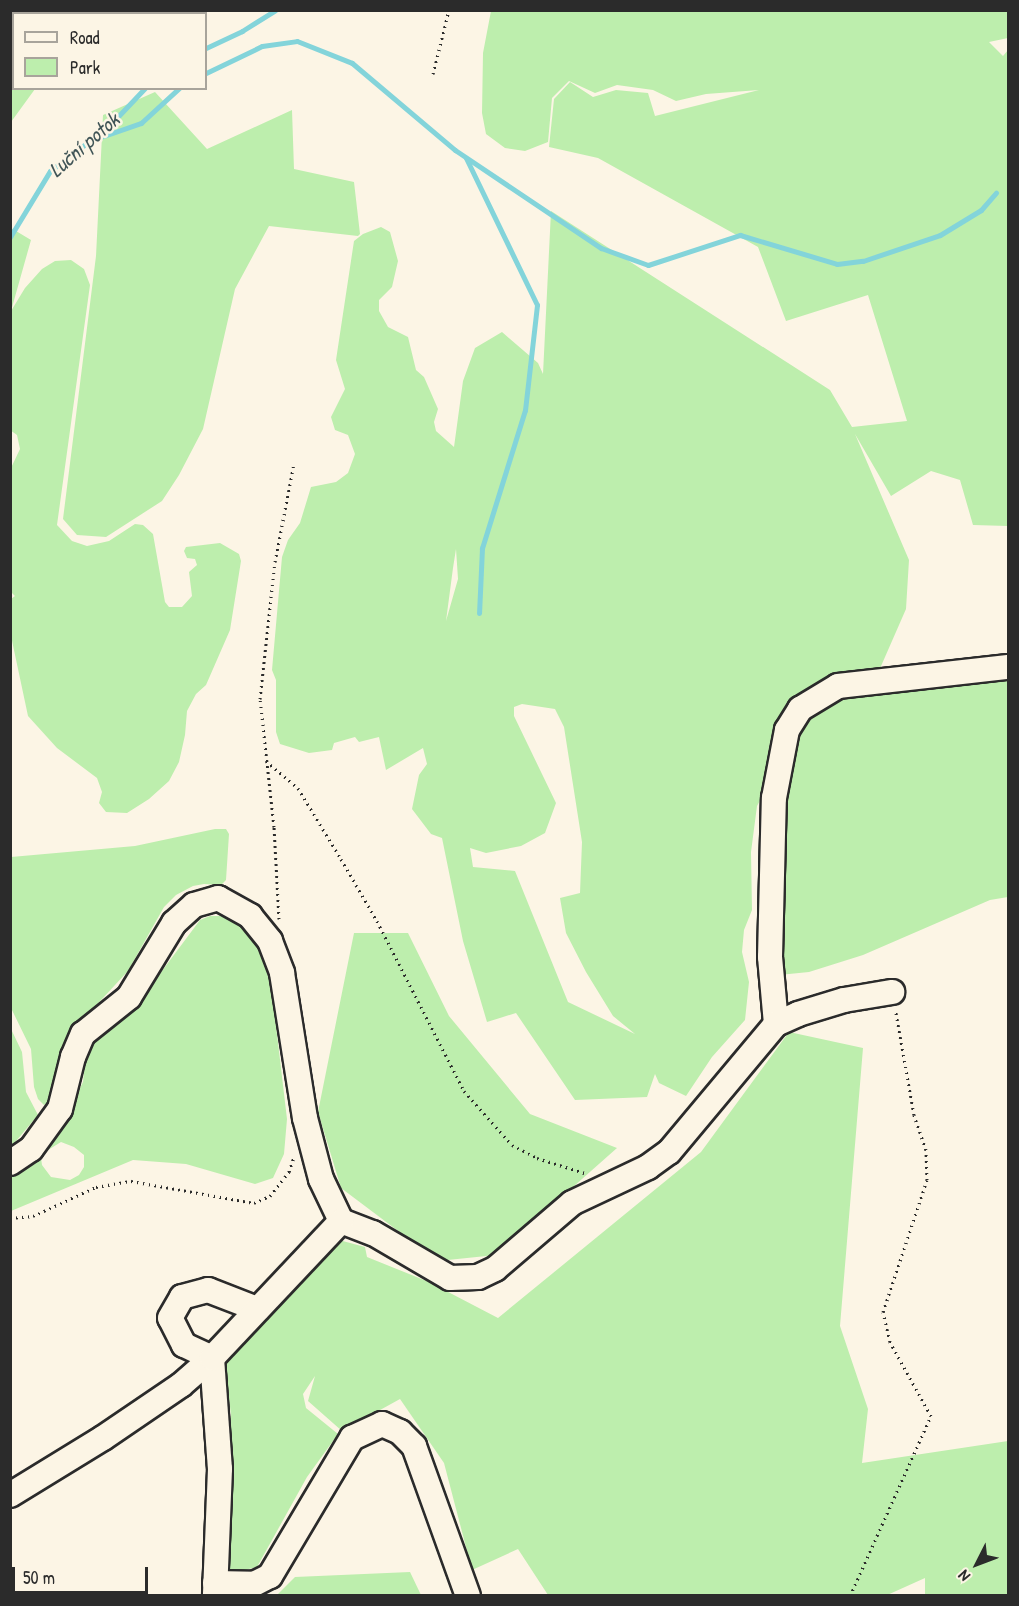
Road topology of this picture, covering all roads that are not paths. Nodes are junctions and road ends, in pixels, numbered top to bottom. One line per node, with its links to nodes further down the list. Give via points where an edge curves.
1 (1008, 667): 3 (street, via 838,686 800,709 787,730 774,798 770,957)
2 (892, 992): 3 (street, via 844,1000)
3 (776, 1024): 5 (street, via 669,1152 648,1167 572,1203 495,1269 478,1277 450,1278 373,1233)
4 (10, 1162): 5 (street, via 31,1149 60,1109 83,1034 129,997 174,923 194,905 218,898 250,916 270,941 282,973 305,1118 321,1179)
5 (341, 1221): 6 (street)
6 (257, 1309): 7 (street); 7 (street, via 208,1290 182,1297 170,1318 184,1345)
7 (212, 1358): 8 (street, via 181,1385 103,1438); 9 (street, via 220,1469)
8 (10, 1495)
9 (215, 1589): 10 (street, via 254,1584 270,1575 352,1438 382,1424 400,1432 414,1446)
10 (468, 1596)

